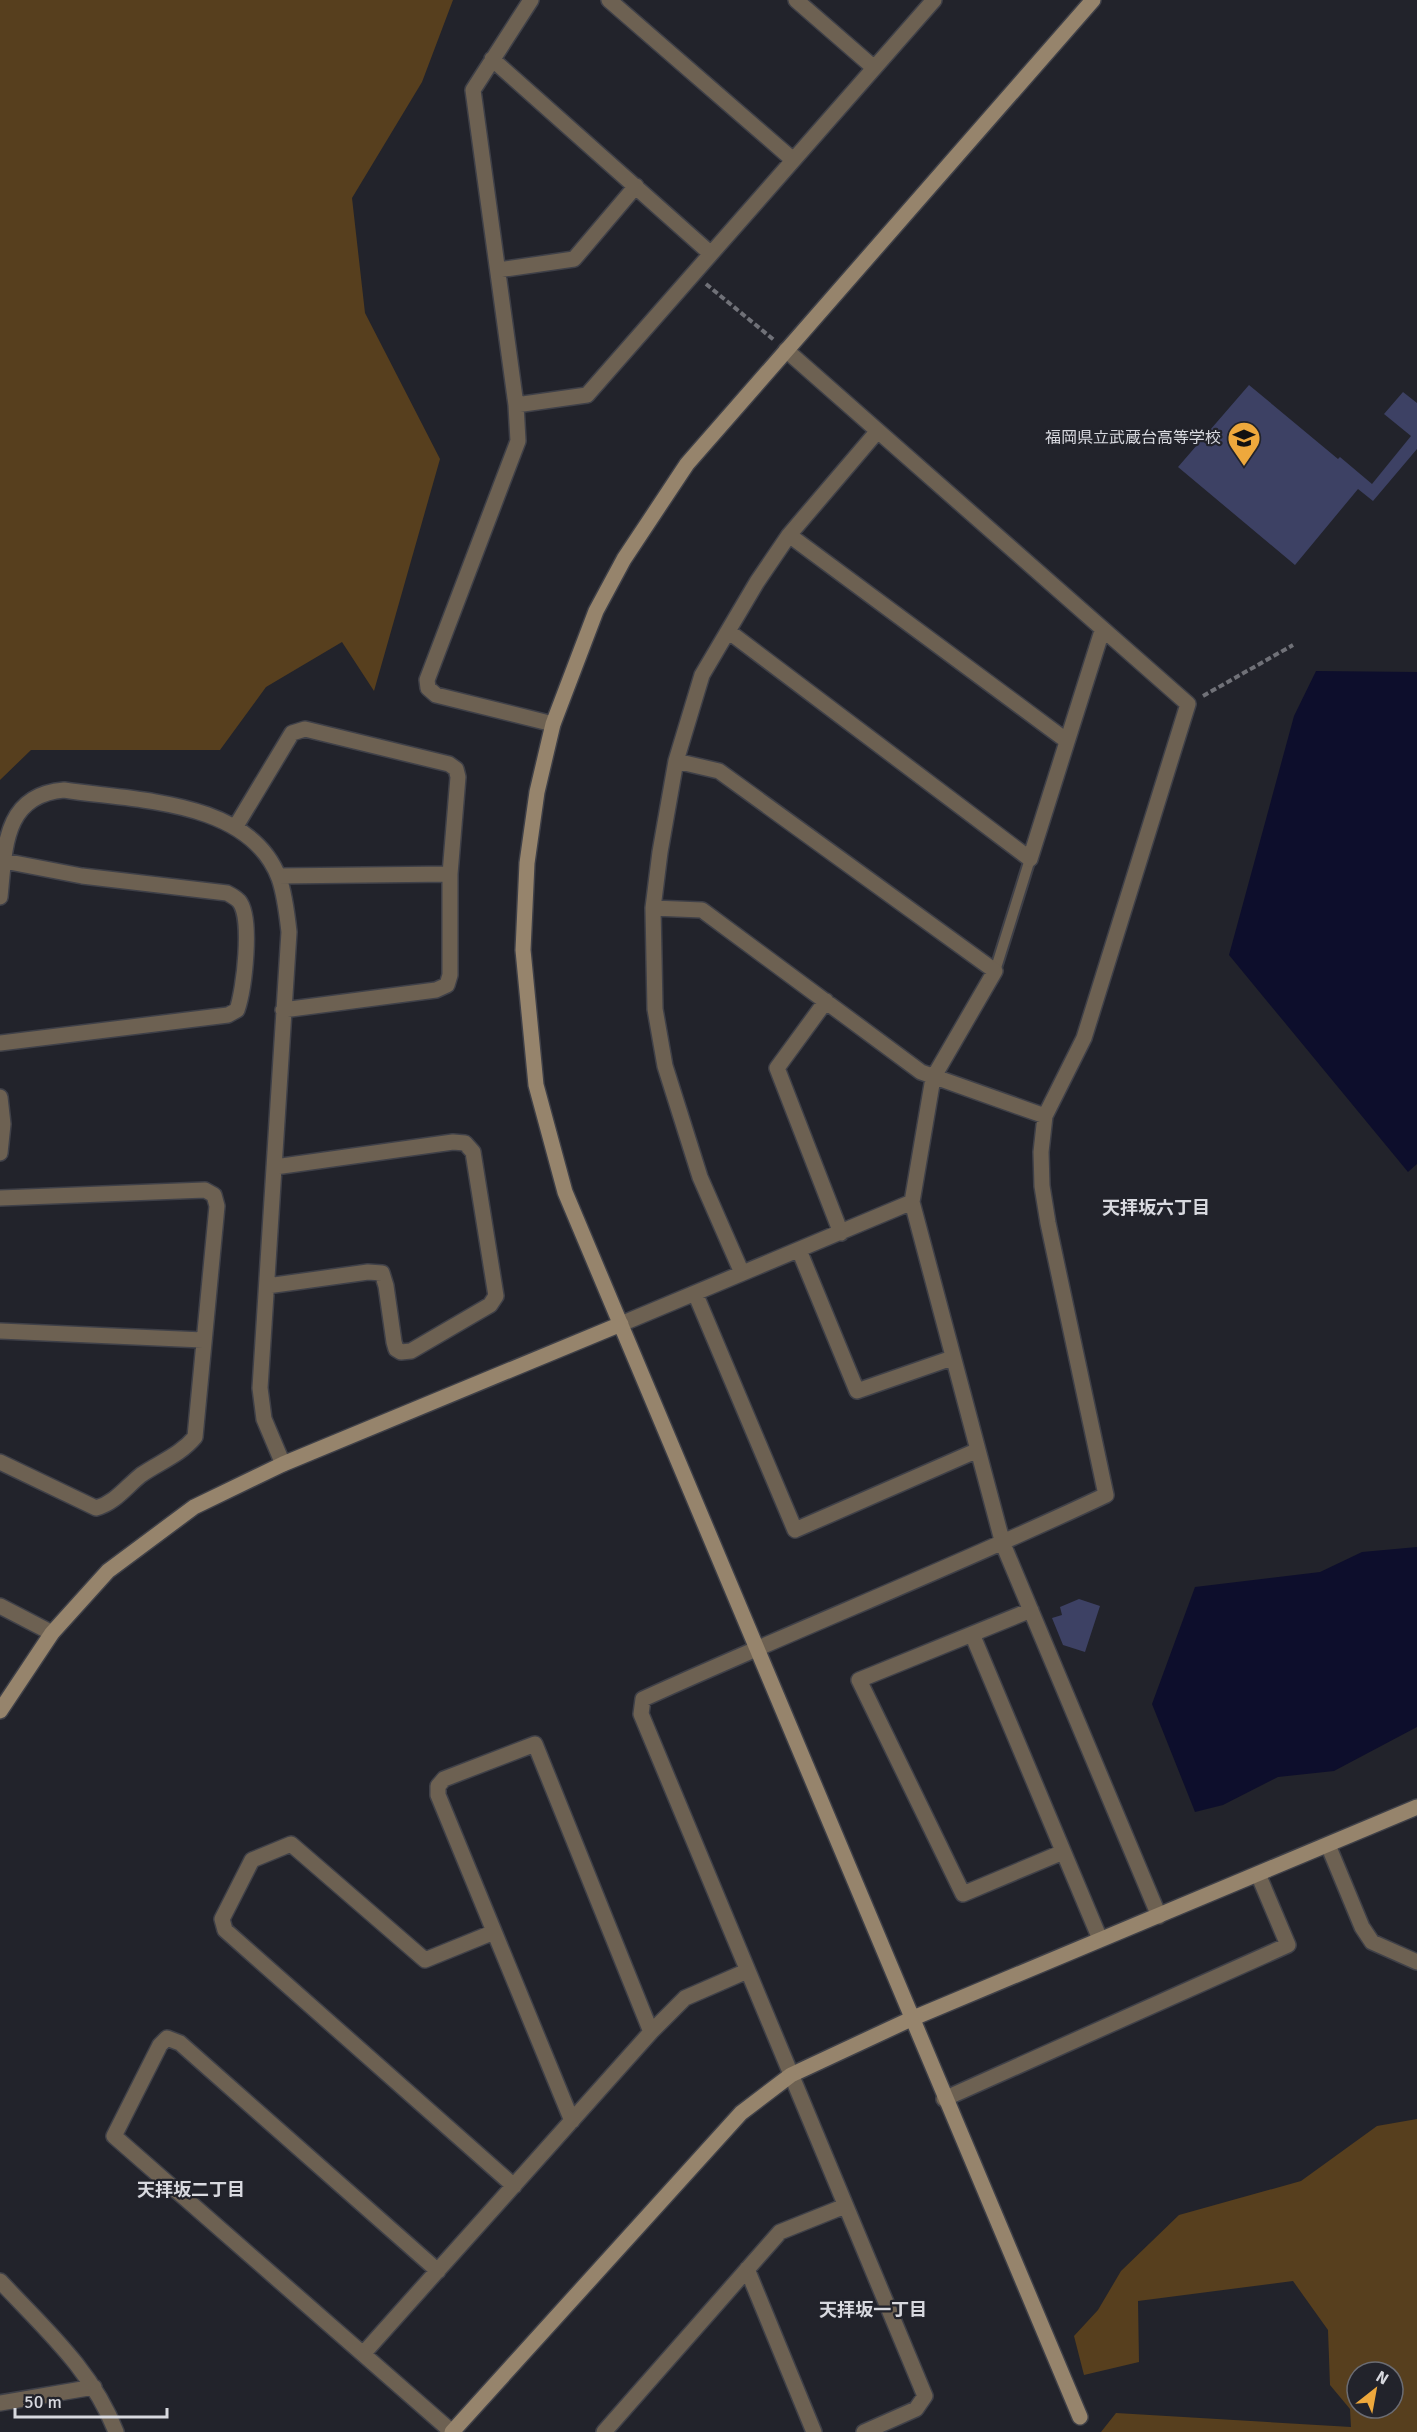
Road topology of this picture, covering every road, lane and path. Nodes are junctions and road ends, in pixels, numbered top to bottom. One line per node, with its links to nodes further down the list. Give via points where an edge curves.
1 (531, 0): 6 (street)
2 (609, 0): 8 (street)
3 (796, 0): 7 (street)
4 (934, 0): 7 (street)
5 (1093, 0): 13 (street)
6 (492, 59): 9 (street); 11 (street, via 473,90)
7 (873, 67): 8 (street)
8 (792, 159): 10 (street)
9 (636, 186): 10 (street); 11 (street, via 574,259)
10 (710, 253): 12 (street)
11 (498, 270): 14 (street)
12 (692, 273): 13 (path); 14 (street, via 587,395)
13 (786, 350): 15 (street); 21 (street, via 687,464 624,559 596,611)
14 (516, 405): 21 (street, via 518,441 427,680 435,695)
15 (876, 433): 16 (street); 18 (street)
16 (789, 535): 17 (street); 22 (street)
17 (728, 631): 23 (street, via 702,675); 25 (street)
18 (1102, 631): 20 (street); 22 (street)
19 (1293, 645): 20 (path)
20 (1188, 704): 37 (street, via 1084,1038)
21 (553, 724): 47 (street, via 537,792 527,863 524,950 536,1085 565,1192)
22 (1067, 741): 25 (street)
23 (676, 761): 30 (street); 31 (street, via 719,771)
24 (236, 826): 26 (street, via 202,810 64,790 43,792 17,814 7,834); 27 (street, via 292,733 305,729 456,769); 28 (street, via 260,848)
25 (1030, 859): 31 (lane)
26 (4, 861): 29 (street); 34 (street, via 82,876 227,893 239,901 246,925 241,998 237,1010 228,1015)
27 (450, 874): 28 (street); 33 (street, via 447,985 436,990)
28 (278, 876): 33 (street, via 289,932)
29 (0, 897)
30 (654, 908): 32 (street, via 702,910); 44 (street, via 655,1009 665,1066 700,1177)
31 (994, 971): 35 (street)
32 (826, 1001): 35 (street); 42 (street, via 777,1068)
33 (283, 1010): 39 (street)
34 (0, 1043)
35 (933, 1078): 37 (street); 41 (street)
36 (0, 1097): 38 (street)
37 (1045, 1116): 54 (street, via 1042,1186 1106,1495)
38 (0, 1153)
39 (275, 1167): 45 (street); 45 (street, via 465,1143 473,1152 496,1296 490,1305 401,1352 396,1349 382,1274 368,1272)
40 (0, 1198): 49 (street, via 205,1190 214,1195 217,1206)
41 (912, 1202): 42 (street); 50 (street)
42 (841, 1233): 43 (street)
43 (799, 1250): 44 (street); 50 (street, via 857,1391)
44 (742, 1273): 46 (street)
45 (267, 1286): 53 (street, via 260,1388 264,1419)
46 (695, 1293): 47 (street); 51 (street, via 795,1530)
47 (621, 1324): 53 (street); 59 (street)
48 (0, 1331): 49 (street)
49 (203, 1340): 52 (street, via 195,1437 185,1449 141,1475 108,1505 96,1508)
50 (952, 1358): 51 (street)
51 (978, 1450): 54 (street)
52 (0, 1462)
53 (283, 1464): 57 (street, via 194,1507 108,1571)
54 (1003, 1544): 56 (street); 59 (street)
55 (0, 1606): 57 (street)
56 (1031, 1610): 58 (street); 65 (street)
57 (52, 1633): 60 (street)
58 (972, 1634): 63 (street); 63 (street, via 859,1680 963,1894)
59 (756, 1647): 69 (street, via 643,1699 641,1714); 70 (street)
60 (0, 1712)
61 (1417, 1807): 62 (street)
62 (1328, 1845): 64 (street); 68 (street, via 1372,1942)
63 (1063, 1852): 67 (street)
64 (1258, 1874): 65 (street); 73 (street, via 1288,1945)
65 (1159, 1916): 67 (street)
66 (494, 1932): 71 (street, via 438,1795 438,1786 444,1779 535,1744); 74 (street); 75 (street, via 425,1960 291,1844 252,1860 222,1919 225,1930)
67 (1100, 1939): 70 (street)
68 (1417, 1962)
69 (747, 1971): 71 (street, via 685,1998); 72 (street)
70 (911, 2019): 72 (street); 73 (street)
71 (651, 2032): 74 (street)
72 (791, 2075): 76 (street); 85 (street, via 741,2112)
73 (944, 2099): 83 (street)
74 (572, 2121): 75 (street)
75 (514, 2186): 78 (street)
76 (845, 2206): 77 (street, via 780,2232); 88 (street, via 925,2396 916,2409)
77 (747, 2269): 86 (street); 87 (street)
78 (438, 2271): 80 (street); 80 (street, via 180,2043 167,2038 160,2045 114,2136)
79 (0, 2281): 81 (street, via 78,2364)
80 (363, 2354): 85 (street)
81 (94, 2387): 82 (street); 84 (street)
82 (0, 2403)
83 (1080, 2417)
84 (116, 2432)
85 (452, 2432)
86 (604, 2432)
87 (814, 2432)
88 (864, 2432)

